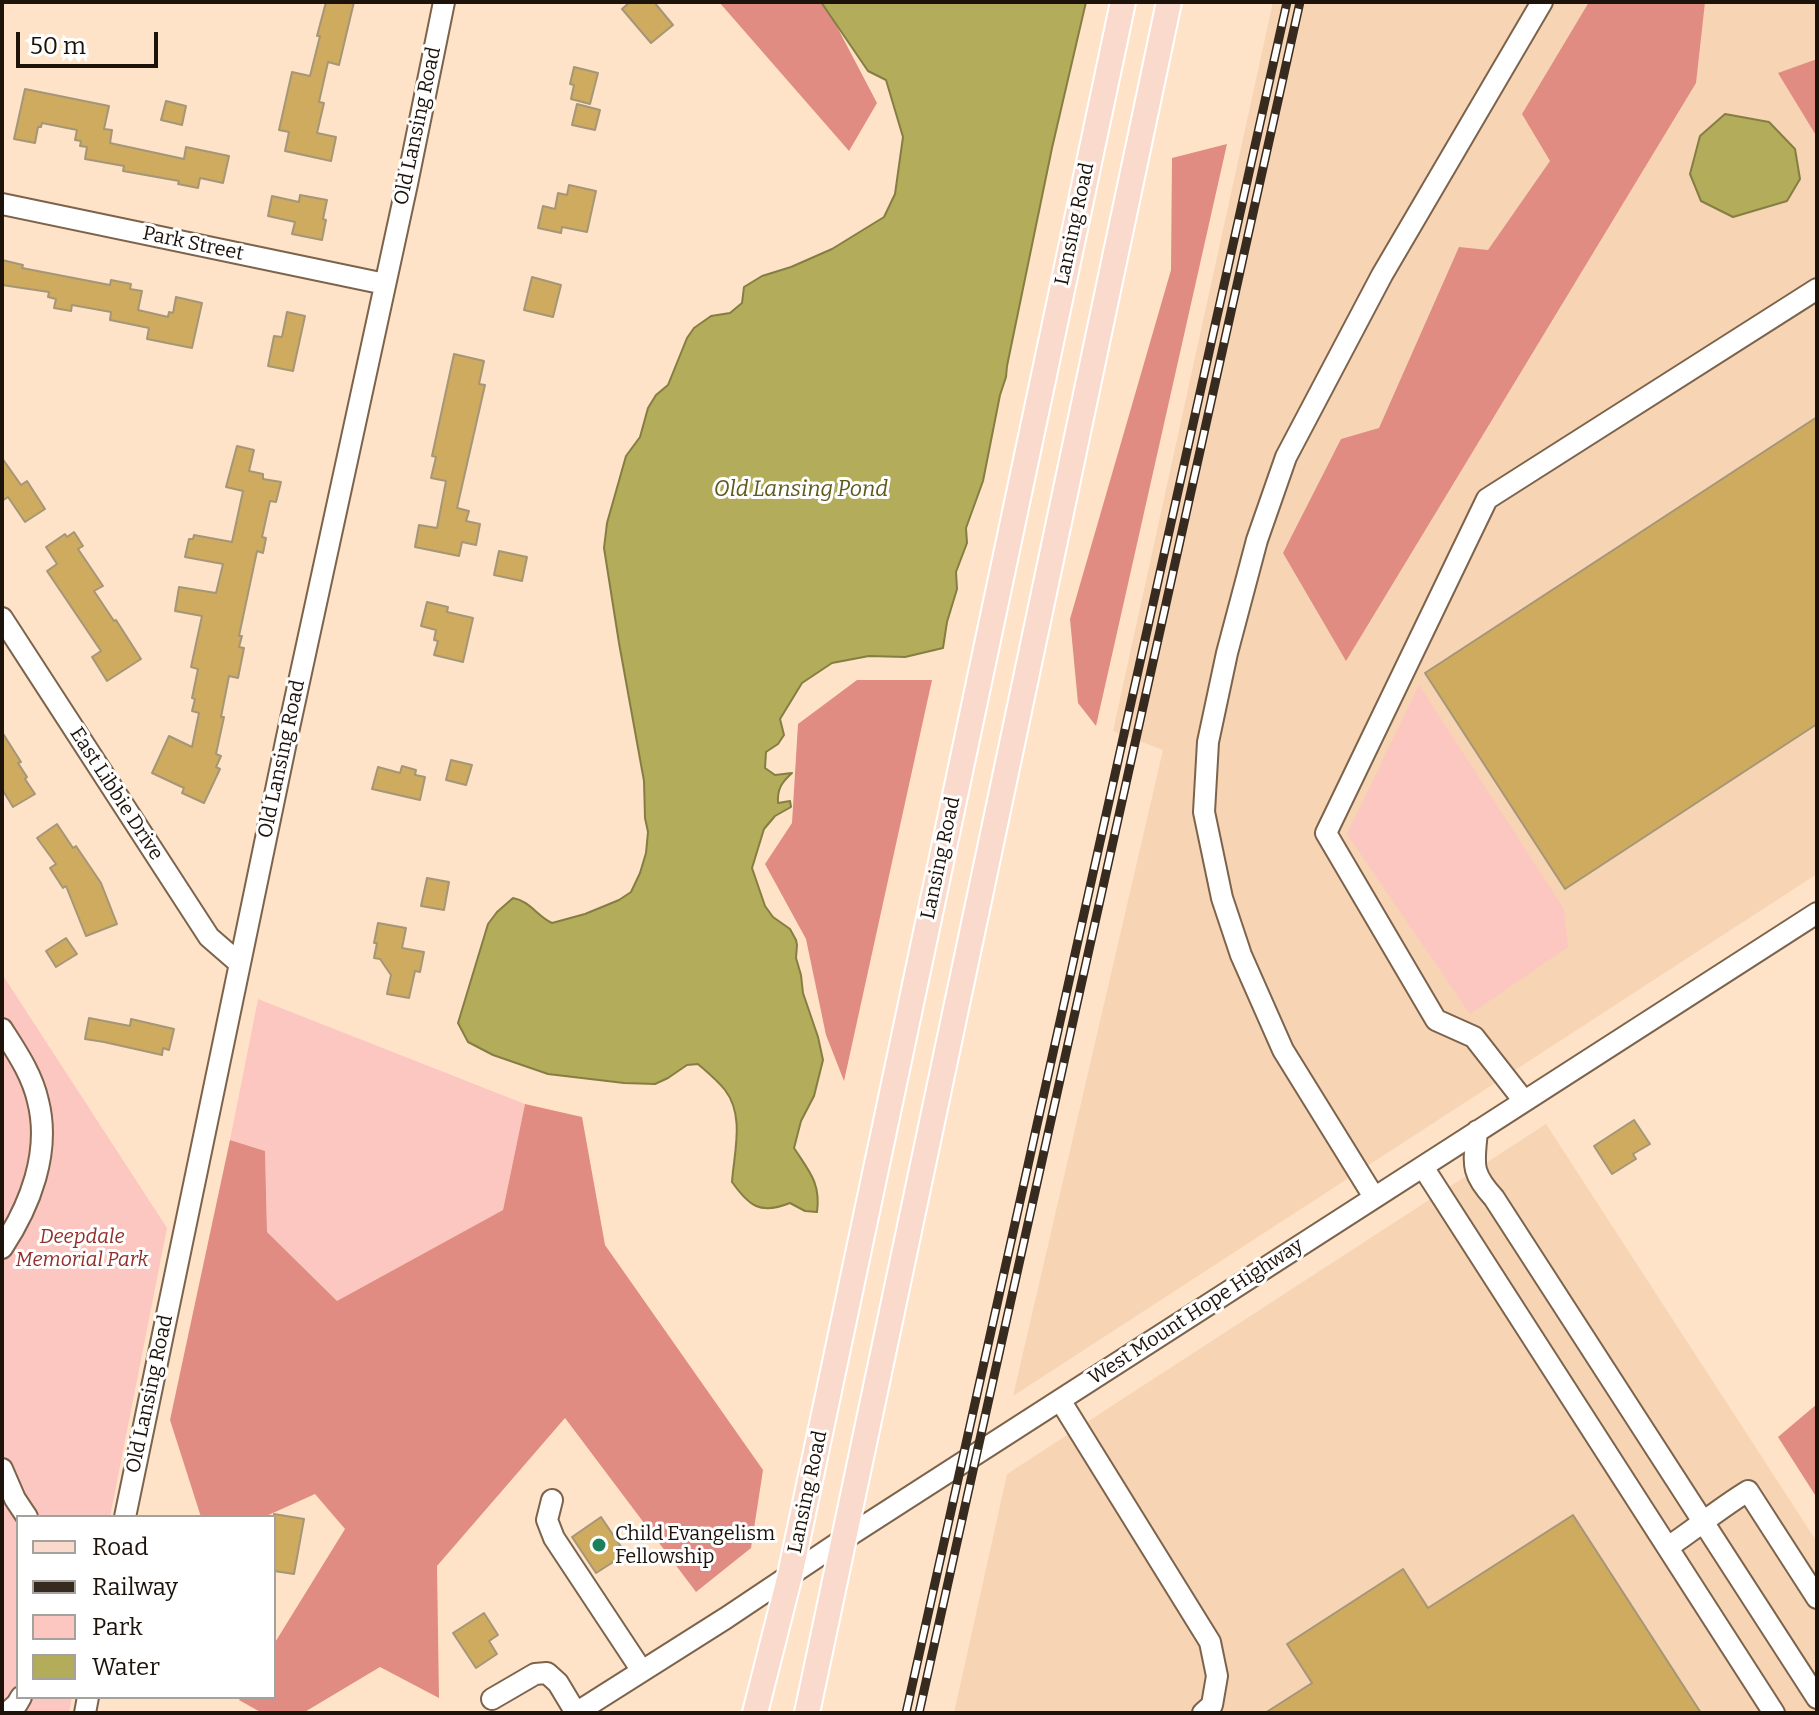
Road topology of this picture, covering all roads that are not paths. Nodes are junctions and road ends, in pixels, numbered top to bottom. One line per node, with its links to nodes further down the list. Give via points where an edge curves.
1 (444, 2): 6 (street, Old Lansing Road)
2 (1123, 2): 25 (main road, Lansing Road)
3 (1169, 2): 23 (main road)
4 (1542, 2): 15 (street, via 1382,275 1286,457 1257,540 1208,742 1204,812 1222,898 1241,955 1283,1050)
5 (2, 204): 6 (street, Park Street)
6 (385, 284): 10 (street, Old Lansing Road)
7 (1817, 289): 12 (street, via 1487,499 1326,833 1436,1020 1474,1037)
8 (2, 618): 10 (street, East Libbie Drive, via 209,937)
9 (1817, 913): 12 (street, West Mount Hope Highway)
10 (239, 963): 21 (street, Old Lansing Road)
11 (2, 1029): 16 (street, via 29,1075 42,1130 32,1190)
12 (1524, 1101): 13 (street, West Mount Hope Highway)
13 (1477, 1131): 14 (street, West Mount Hope Highway); 22 (street, via 1474,1168 1481,1184)
14 (1423, 1167): 15 (street, West Mount Hope Highway); 24 (street)
15 (1374, 1197): 17 (street, West Mount Hope Highway)
16 (2, 1248)
17 (1060, 1400): 23 (street, West Mount Hope Highway); 33 (street, via 1210,1642 1217,1676 1212,1705)
18 (2, 1469): 20 (street)
19 (552, 1500): 27 (street, via 547,1520 554,1538)
20 (26, 1515)
21 (125, 1515)
22 (1705, 1522): 24 (street); 26 (street, via 1748,1491); 28 (street)
23 (844, 1539): 25 (street, West Mount Hope Highway); 32 (main road)
24 (1668, 1547): 34 (street)
25 (790, 1575): 27 (street, West Mount Hope Highway); 31 (main road, Lansing Road)
26 (1817, 1598)
27 (642, 1671): 30 (street, West Mount Hope Highway)
28 (1817, 1698)
29 (492, 1699): 30 (street, via 535,1674 547,1673)
30 (576, 1713)
31 (755, 1713)
32 (807, 1713)
33 (1203, 1713)
34 (1774, 1713)

